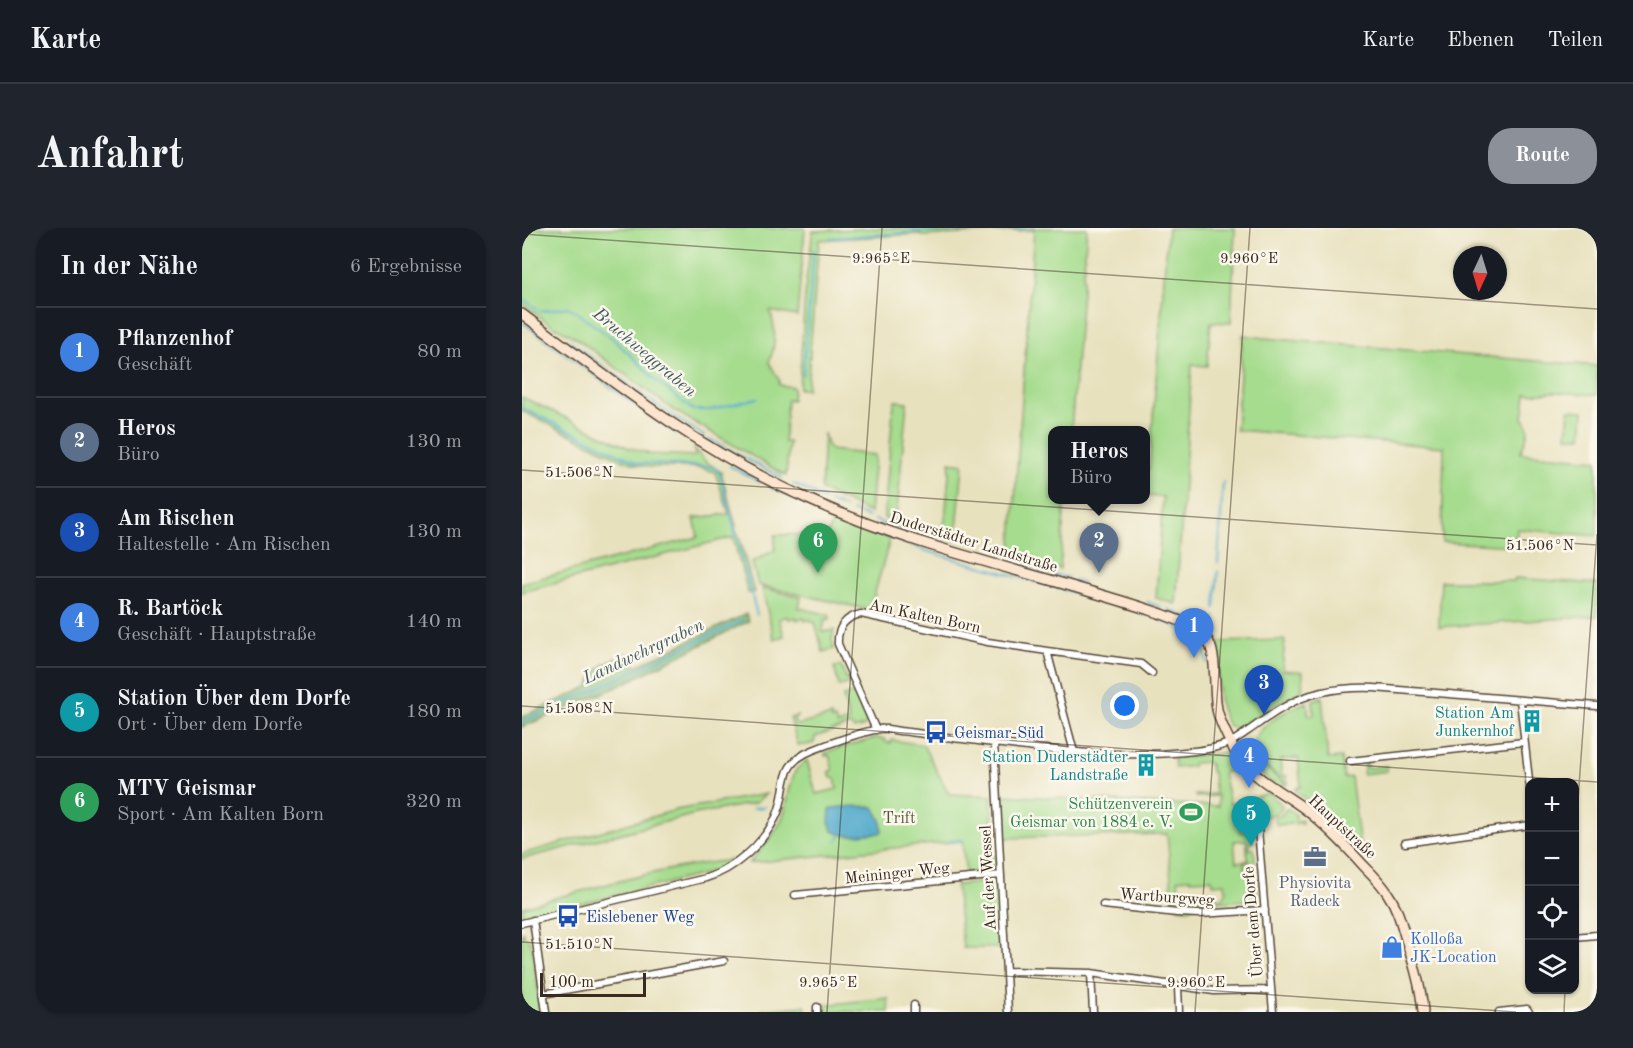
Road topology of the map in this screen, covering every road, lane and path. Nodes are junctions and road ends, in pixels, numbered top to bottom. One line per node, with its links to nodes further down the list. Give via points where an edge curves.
1 (522, 314): 4 (main road, Duderstädter Landstraße, via 697,440 786,489 847,516 946,551 1140,606 1193,627 1211,646)
2 (1047, 651): 3 (street, Am Kalten Born, via 1142,664); 7 (street, Am Kalten Born, via 867,615 851,617 840,629 839,648); 11 (street)
3 (1152, 673)
4 (1214, 682): 10 (main road, Hauptstraße, via 1218,711)
5 (1520, 700): 6 (street); 8 (street); 10 (street, via 1374,688 1334,689 1288,705)
6 (1597, 706)
7 (876, 730): 9 (street); 21 (street, via 812,750 792,762 769,829 740,860 721,872)
8 (1524, 742): 12 (street); 13 (street)
9 (994, 743): 11 (street); 17 (street, Auf der Wessel)
10 (1231, 743): 11 (street, via 1182,752); 36 (main road, Hauptstraße, via 1255,774 1323,824 1383,886 1408,944)
11 (1074, 752)
12 (1350, 761)
13 (1529, 778)
14 (1525, 826): 16 (street)
15 (1258, 829): 20 (street, Über dem Dorfe)
16 (1405, 843)
17 (1000, 875): 18 (street, Meininger Weg); 26 (street, Auf der Wessel)
18 (795, 896)
19 (1103, 904): 20 (street, Wartburgweg, via 1189,914)
20 (1265, 910): 29 (street, Über dem Dorfe)
21 (533, 920): 22 (street); 30 (street)
22 (522, 923)
23 (1597, 935): 24 (street)
24 (1579, 937)
25 (724, 961): 30 (street)
26 (1006, 971): 27 (street); 32 (street, Auf der Wessel)
27 (1091, 973): 28 (street); 33 (street)
28 (1178, 986): 29 (street, via 1214,991); 34 (street)
29 (1271, 990): 35 (street, Über dem Dorfe)
30 (543, 994): 31 (street)
31 (546, 1012)
32 (1008, 1012)
33 (1092, 1012)
34 (1179, 1012)
35 (1273, 1012)
36 (1423, 1012)
37 (1499, 1012): 38 (street)
38 (1528, 1012)

